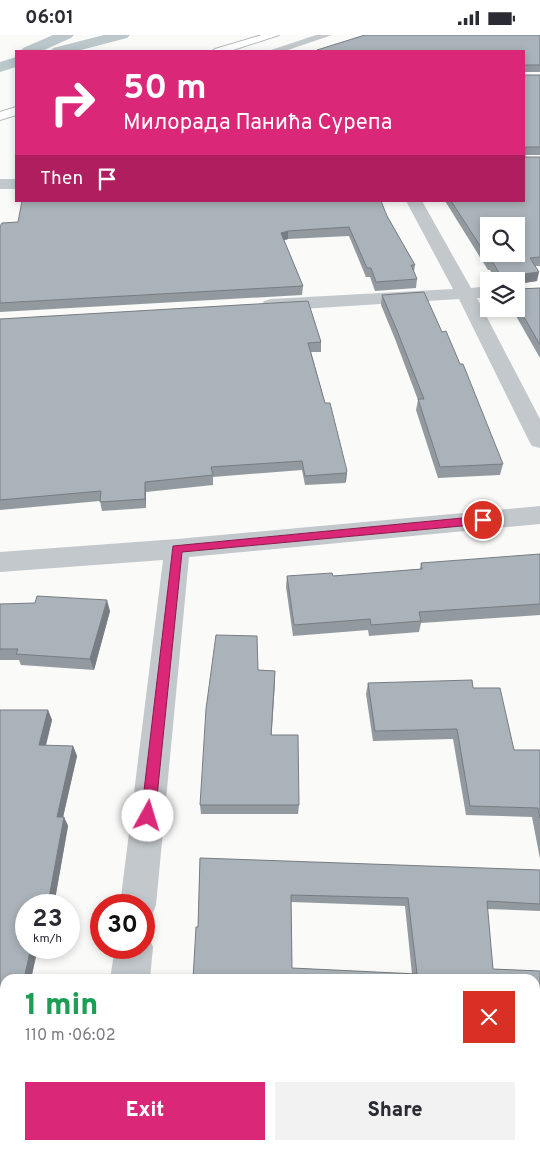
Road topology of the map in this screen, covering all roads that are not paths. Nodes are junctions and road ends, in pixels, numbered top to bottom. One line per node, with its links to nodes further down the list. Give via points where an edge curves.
1 (274, 35): 3 (main road)
2 (327, 35): 4 (street)
3 (222, 50)
4 (277, 50)
5 (15, 111): 6 (main road)
6 (0, 116)
7 (15, 183): 8 (street)
8 (0, 184)
9 (415, 202): 11 (street)
10 (480, 292): 11 (street)
11 (465, 293): 12 (street); 13 (street)
12 (258, 305)
13 (540, 441)
14 (540, 515): 15 (street)
15 (177, 549): 16 (street); 17 (street)
16 (0, 562)
17 (139, 894)
18 (132, 959): 19 (street)
19 (131, 974)

